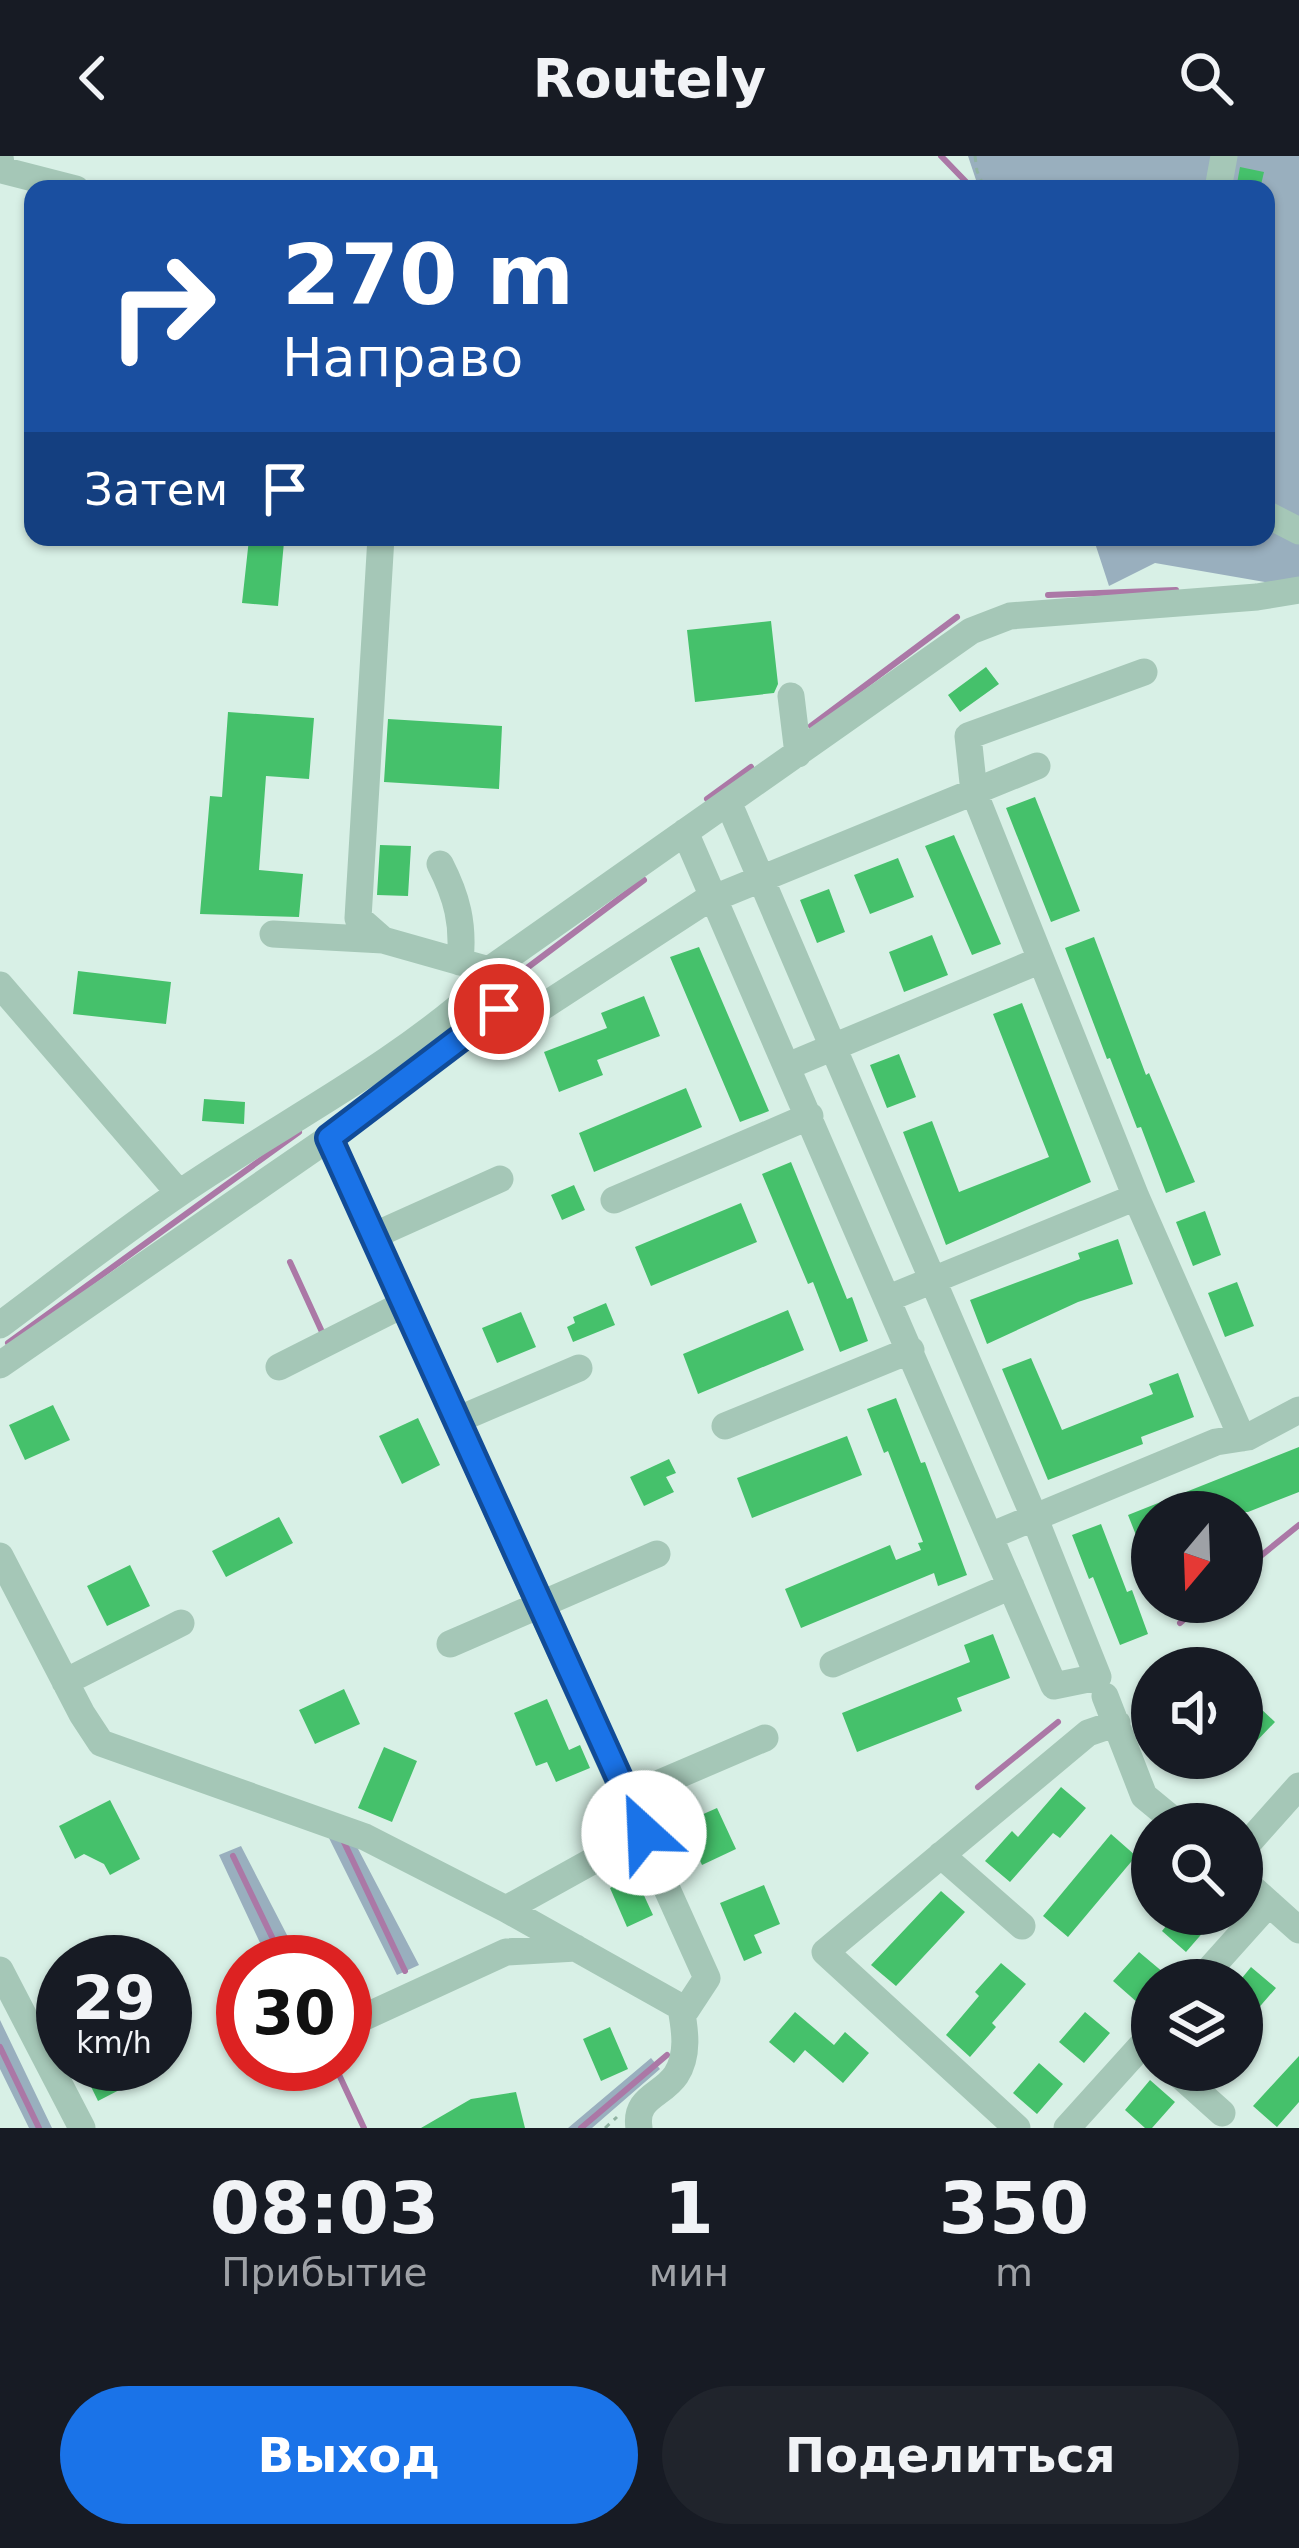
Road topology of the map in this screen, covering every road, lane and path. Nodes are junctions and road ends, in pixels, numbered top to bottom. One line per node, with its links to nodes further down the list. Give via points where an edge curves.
1 (1, 167): 2 (street)
2 (45, 180)
3 (379, 546): 16 (street, via 358,918)
4 (1299, 590): 7 (street, via 1010,616 971,631)
5 (1144, 671): 9 (street, via 968,736)
6 (790, 696): 7 (street)
7 (798, 754): 10 (street)
8 (1037, 766): 9 (street)
9 (974, 792): 13 (street); 17 (street)
10 (729, 804): 11 (street); 13 (street)
11 (685, 832): 14 (street); 19 (street)
12 (440, 864): 18 (street, via 457,896)
13 (760, 882): 14 (street); 22 (street)
14 (716, 899): 21 (street); 23 (street)
15 (273, 934): 16 (street)
16 (383, 940): 18 (street)
17 (1041, 961): 22 (street); 28 (street)
18 (460, 962): 19 (street)
19 (486, 978): 25 (street, via 499,1009); 27 (street, via 445,1020)
20 (0, 985): 27 (street)
21 (530, 1015)
22 (832, 1048): 23 (street); 31 (street)
23 (788, 1066): 24 (street)
24 (810, 1116): 29 (street); 32 (street)
25 (329, 1138): 30 (street); 36 (street)
26 (500, 1179): 30 (street)
27 (179, 1193): 34 (street)
28 (1136, 1197): 31 (street); 42 (street)
29 (614, 1200)
30 (373, 1236): 33 (street)
31 (932, 1281): 32 (street); 43 (street)
32 (889, 1298): 35 (street)
33 (404, 1304): 37 (street); 40 (street)
34 (0, 1325)
35 (910, 1350): 41 (street); 44 (street)
36 (0, 1365)
37 (279, 1366)
38 (579, 1368): 40 (street)
39 (1299, 1410): 42 (street)
40 (457, 1420): 48 (street)
41 (725, 1426)
42 (1241, 1438): 43 (street)
43 (1035, 1519): 44 (street); 47 (street, via 1098,1677 1054,1686)
44 (990, 1536): 47 (street)
45 (657, 1554): 48 (street)
46 (0, 1556): 52 (street)
47 (1011, 1586): 51 (street)
48 (540, 1604): 50 (street); 55 (street)
49 (181, 1623): 52 (street)
50 (450, 1644)
51 (833, 1664)
52 (65, 1682): 62 (street, via 101,1743 365,1837)
53 (765, 1738): 55 (street)
54 (1299, 1786): 57 (street)
55 (626, 1797): 58 (street)
56 (1152, 1803): 59 (street, via 1111,1710)
57 (1263, 1826)
58 (644, 1833): 62 (street); 68 (street, via 706,1978)
59 (941, 1855): 63 (street); 75 (street, via 825,1952)
60 (1263, 1898): 61 (street)
61 (1269, 1903): 64 (street); 66 (street)
62 (506, 1909): 65 (street)
63 (1022, 1926)
64 (1299, 1930)
65 (575, 1948): 68 (street); 69 (street, via 506,1952)
66 (1219, 1959)
67 (0, 1970): 73 (street)
68 (681, 2008): 74 (street, via 687,2041 675,2076 644,2101)
69 (372, 2014)
70 (1131, 2061): 76 (street)
71 (1197, 2091): 72 (street)
72 (1222, 2113)
73 (82, 2128)
74 (639, 2128)
75 (1017, 2128)
76 (1067, 2128)

